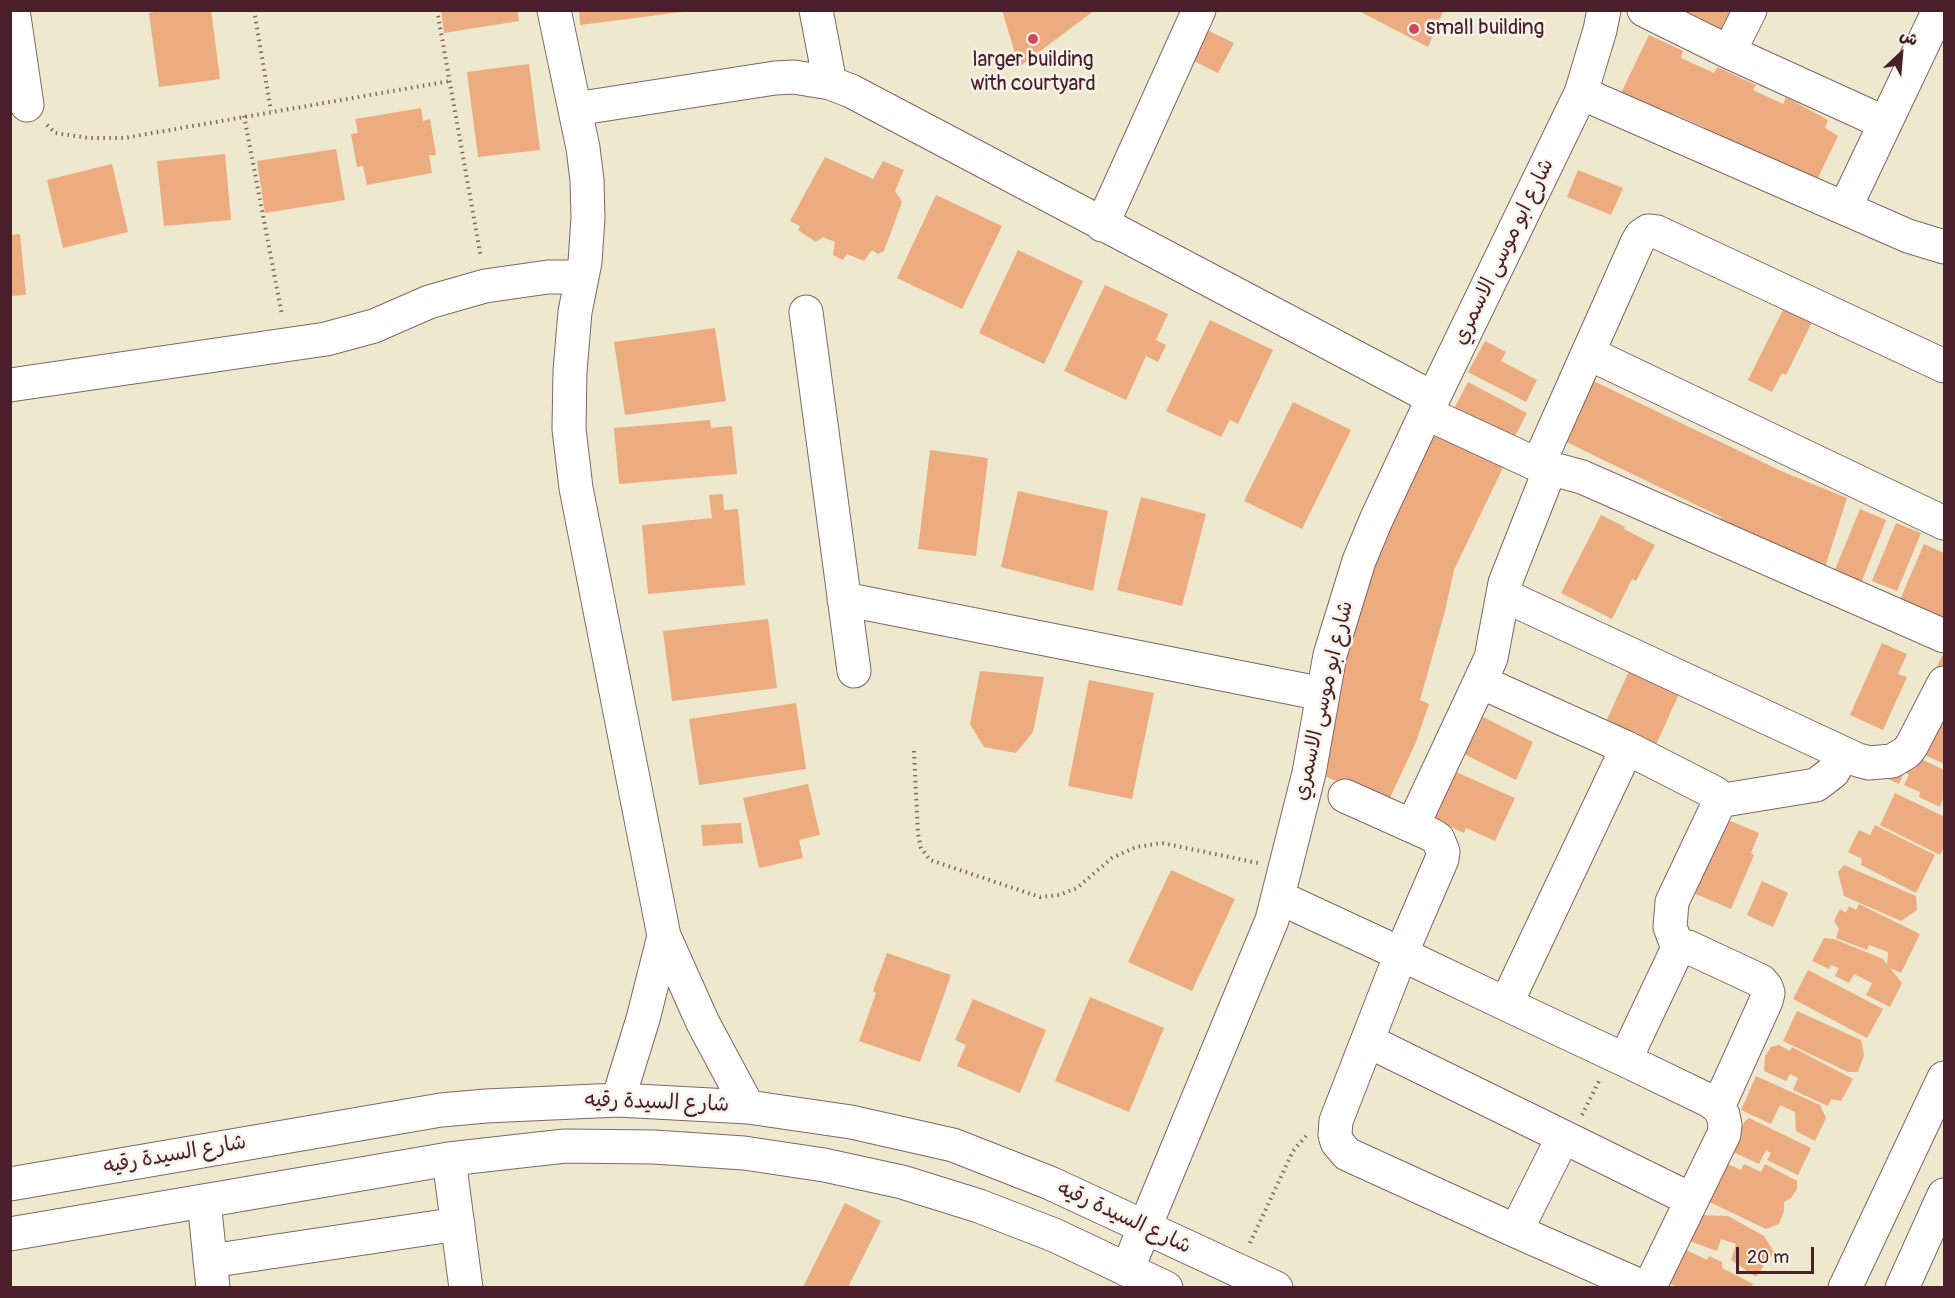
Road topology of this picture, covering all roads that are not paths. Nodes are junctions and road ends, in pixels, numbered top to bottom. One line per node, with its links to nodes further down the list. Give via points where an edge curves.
1 (13, 10): 13 (street)
2 (554, 10): 14 (street)
3 (816, 10): 11 (street)
4 (1199, 10): 17 (street)
5 (1604, 10): 12 (street, شارع ابو موسى الاسمري)
6 (1644, 10): 10 (street)
7 (1749, 10): 10 (street)
8 (1939, 10): 9 (street)
9 (1934, 46): 15 (street)
10 (1729, 52): 15 (street)
11 (830, 83): 14 (street, via 775,78); 17 (street)
12 (1581, 93): 16 (street); 24 (street, شارع ابو موسى الاسمري)
13 (27, 105)
14 (575, 109): 19 (street, via 587,180)
15 (1885, 123): 16 (street)
16 (1845, 208): 18 (street)
17 (1102, 225): 24 (street)
18 (1944, 247)
19 (582, 277): 23 (street, via 548,277 485,286 346,335); 40 (street, via 570,371 569,429 576,488)
20 (806, 312): 28 (street)
21 (1588, 353): 22 (street, via 1637,243 1648,231); 25 (street); 26 (street)
22 (1944, 366)
23 (10, 385)
24 (1429, 405): 25 (street); 33 (street, شارع ابو موسى الاسمري, via 1359,561)
25 (1544, 467): 27 (street); 29 (street, via 1582,477)
26 (1944, 524)
27 (1503, 594): 31 (street, via 1491,658); 35 (street)
28 (844, 599): 30 (street); 33 (street)
29 (1944, 636)
30 (854, 670)
31 (1481, 682): 34 (street); 38 (street)
32 (1944, 683): 35 (street, via 1912,745 1900,757 1869,764)
33 (1323, 694): 39 (street, شارع ابو موسى الاسمري, via 1309,773)
34 (1627, 748): 37 (street, via 1703,786 1715,793); 43 (street)
35 (1844, 753): 37 (street, via 1833,772 1816,785)
36 (1345, 796): 38 (street)
37 (1718, 801): 41 (street, via 1672,902 1671,927)
38 (1413, 825): 42 (street, via 1438,839 1443,852)
39 (1282, 883): 42 (street); 61 (street, شارع ابو موسى الاسمري, via 1264,942)
40 (664, 936): 47 (street); 49 (street, via 703,1023)
41 (1678, 948): 45 (street); 50 (street, via 1688,947 1761,981 1768,993)
42 (1401, 954): 43 (street); 44 (street)
43 (1506, 1004): 45 (street)
44 (1368, 1041): 51 (street); 62 (street, via 1336,1121 1337,1142 1347,1154)
45 (1619, 1057): 50 (street)
46 (1944, 1078): 69 (street)
47 (618, 1100): 48 (street, شارع السيدة رقيه); 49 (street, شارع السيدة رقيه)
48 (486, 1106): 52 (street); 54 (street, شارع السيدة رقيه, via 441,1110)
49 (748, 1107): 61 (street, شارع السيدة رقيه, via 851,1122 953,1145 1050,1183)
50 (1718, 1107): 57 (street, via 1723,1115 1724,1134)
51 (1563, 1137): 57 (street); 62 (street)
52 (491, 1153): 53 (street); 64 (street, via 565,1146 654,1147 744,1153 824,1165 902,1182 979,1206 1054,1235)
53 (449, 1159): 58 (street); 60 (street)
54 (111, 1166): 55 (street, شارع السيدة رقيه); 59 (street)
55 (10, 1184)
56 (1944, 1195): 70 (street)
57 (1692, 1200): 62 (street, via 1655,1278 1646,1286)
58 (204, 1201): 59 (street); 65 (street)
59 (120, 1215): 63 (street)
60 (458, 1224): 65 (street); 66 (street)
61 (1145, 1227): 64 (street, شارع ابو موسى الاسمري); 68 (street, شارع السيدة رقيه)
62 (1516, 1231)
63 (10, 1234)
64 (1127, 1270): 67 (street)
65 (212, 1274)
66 (466, 1287)
67 (1166, 1287)
68 (1276, 1287)
69 (1845, 1287)
70 (1902, 1287)

